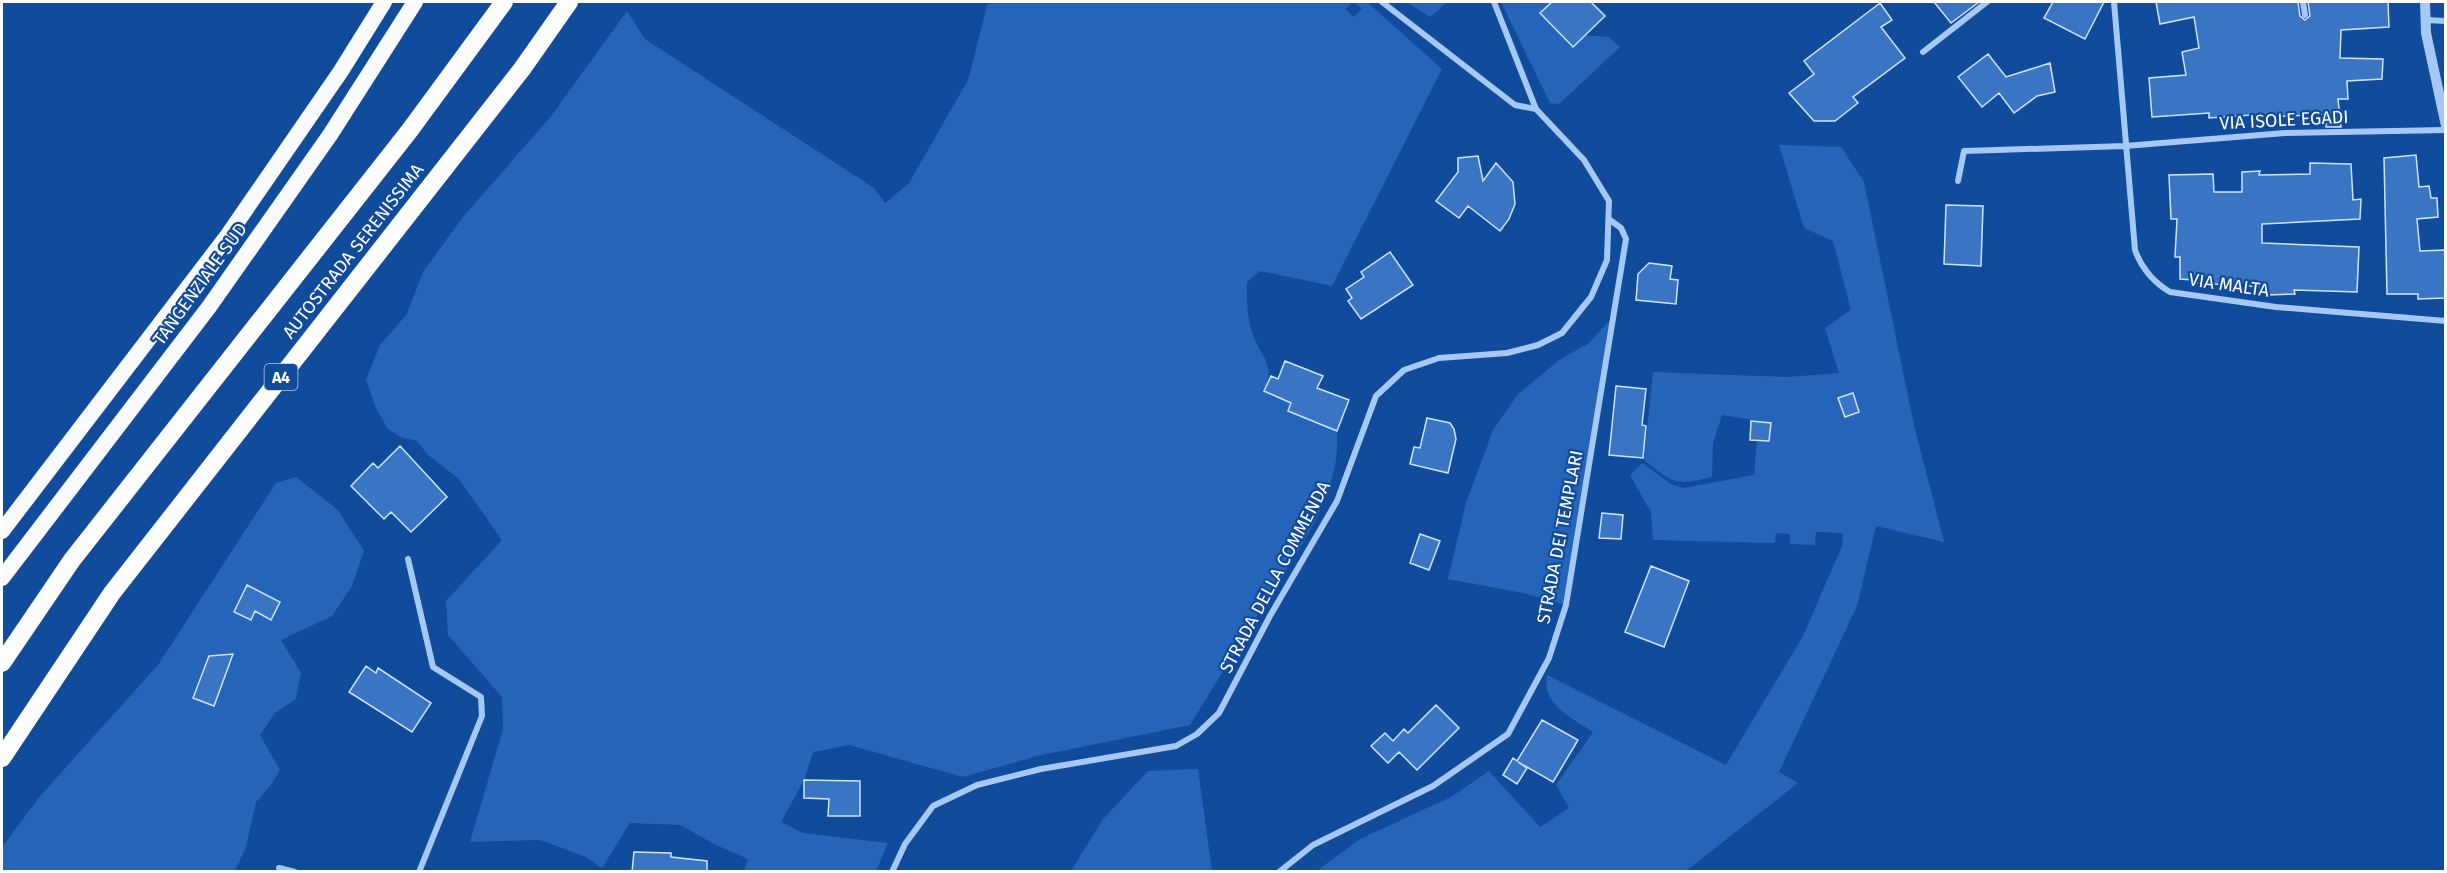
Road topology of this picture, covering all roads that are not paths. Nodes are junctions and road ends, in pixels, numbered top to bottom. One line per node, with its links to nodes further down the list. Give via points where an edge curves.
1 (415, 2): 23 (highway, TANGENZIALE SUD, via 330,135 209,307)
2 (504, 2): 24 (highway, AUTOSTRADA SERENISSIMA, via 410,130 72,560)
3 (569, 2): 25 (highway, AUTOSTRADA SERENISSIMA / A4, via 522,69 112,593)
4 (1382, 2): 15 (street, STRADA DELLA COMMENDA, via 1490,88 1515,105)
5 (1494, 2): 15 (street, STRADA DELLA COMMENDA)
6 (1987, 2): 14 (street)
7 (2114, 2): 17 (street, VIA MALTA)
8 (2302, 2): 11 (street)
9 (2425, 2): 12 (street)
10 (381, 7): 21 (highway, TANGENZIALE SUD, via 228,235)
11 (2305, 15)
12 (2426, 20): 13 (street); 16 (street)
13 (2445, 21)
14 (1923, 52)
15 (1536, 109): 19 (street, STRADA DELLA COMMENDA, via 1584,160 1609,201)
16 (2445, 128): 17 (street, VIA ISOLE EGADI, via 2285,133)
17 (2125, 146): 18 (street, via 1964,151); 20 (street, VIA MALTA, via 2135,250 2150,277 2170,292 2276,307)
18 (1958, 181)
19 (1610, 220): 29 (street, STRADA DELLA COMMENDA, via 1607,260 1591,297 1562,333 1538,345 1507,353 1439,358 1404,370 1376,396 1337,501 1219,713 1197,734 1176,746 1041,769 977,785 933,806 905,844); 30 (street, STRADA DEI TEMPLARI, via 1626,238 1579,537 1566,605 1549,658 1508,734 1433,786 1313,845)
20 (2445, 321)
21 (2, 531)
22 (408, 559): 28 (street, via 433,667 481,697 482,716)
23 (2, 578)
24 (2, 663)
25 (2, 758)
26 (279, 868): 27 (street)
27 (295, 872)
28 (419, 872)
29 (892, 872)
30 (1279, 872)

